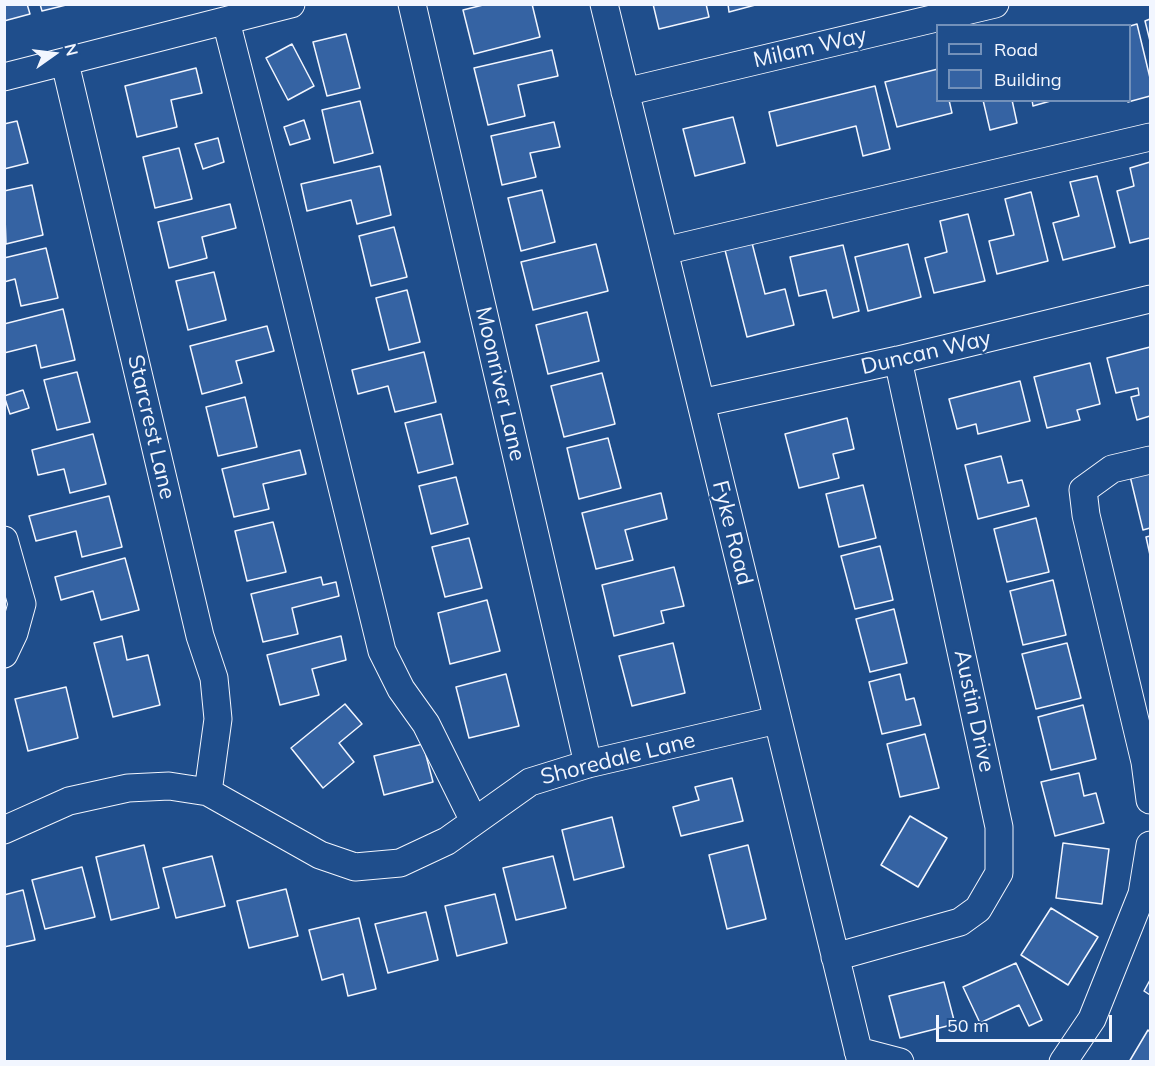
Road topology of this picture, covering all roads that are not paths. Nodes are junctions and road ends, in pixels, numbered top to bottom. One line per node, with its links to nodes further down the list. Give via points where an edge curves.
1 (291, 4): 5 (street)
2 (412, 4): 18 (street, Moonriver Lane)
3 (604, 4): 8 (street, Fyke Road)
4 (995, 4): 8 (street, Milam Way)
5 (226, 21): 6 (street); 21 (street, via 382,651 401,689 426,724)
6 (65, 63): 7 (street); 19 (street, Starcrest Lane, via 200,636 214,678 218,719)
7 (4, 77)
8 (625, 92): 10 (street, Fyke Road)
9 (1150, 136): 10 (street)
10 (664, 251): 13 (street, Fyke Road)
11 (1150, 299): 12 (street, Duncan Way)
12 (898, 360): 13 (street, Duncan Way); 24 (street, Austin Drive, via 999,827 999,873 978,909 960,922)
13 (701, 403): 17 (street, Fyke Road)
14 (1150, 460): 20 (street, via 1112,468 1083,490 1145,762)
15 (4, 540): 16 (street, via 22,604)
16 (4, 654)
17 (777, 720): 18 (street, Shoredale Lane); 24 (street, Fyke Road)
18 (588, 764): 21 (street, Shoredale Lane, via 530,782)
19 (208, 792): 21 (street, Shoredale Lane, via 320,855 355,867 400,863 447,841); 22 (street, Shoredale Lane, via 169,786 128,788 69,801)
20 (1150, 800)
21 (474, 821)
22 (4, 830)
23 (1150, 845): 27 (street, via 1142,894 1092,1019)
24 (835, 957): 25 (street, Fyke Road)
25 (859, 1056): 26 (street)
26 (900, 1062)
27 (1063, 1062)

